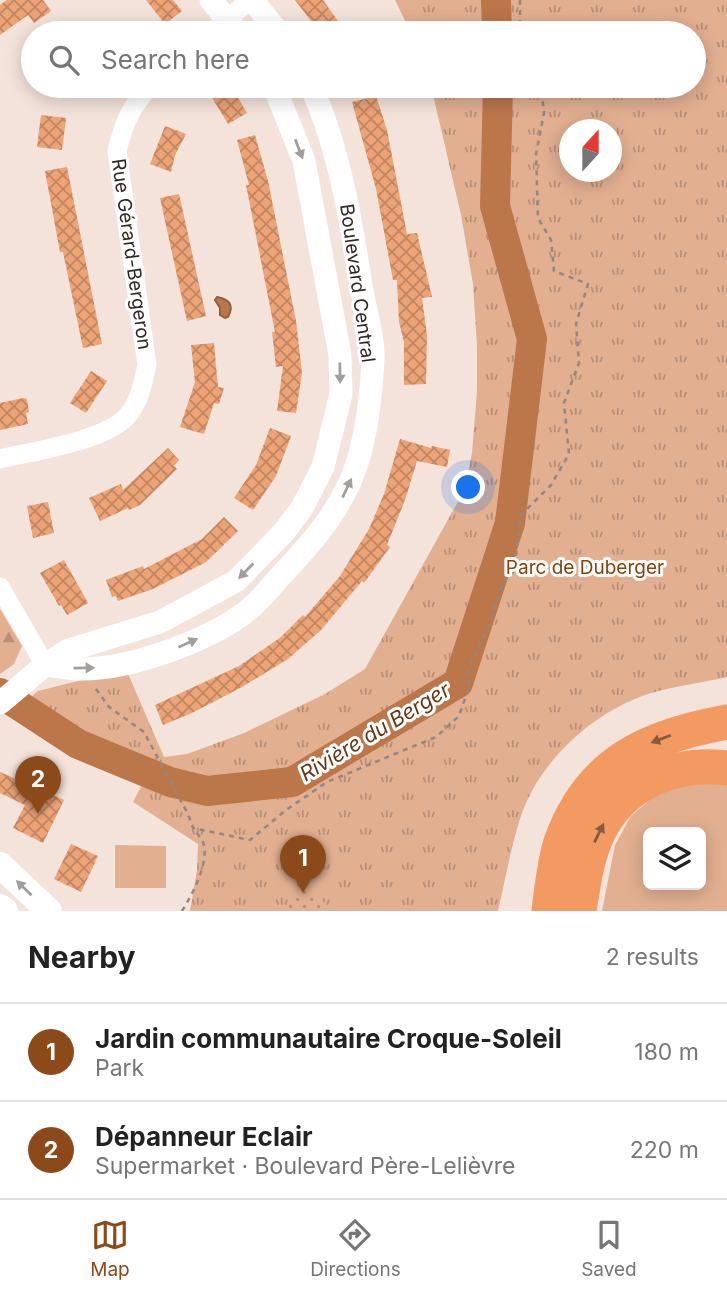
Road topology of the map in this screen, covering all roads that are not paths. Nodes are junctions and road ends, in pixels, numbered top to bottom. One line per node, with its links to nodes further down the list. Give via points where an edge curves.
1 (211, 0): 3 (street)
2 (251, 0): 4 (street); 5 (street)
3 (221, 21)
4 (232, 21)
5 (269, 21)
6 (139, 98): 9 (street, Rue Gérard-Bergeron, via 123,125 117,151 147,365 139,395 127,416 104,433)
7 (279, 98): 11 (street, Boulevard Central, one-way to 11, via 304,161 340,355 341,394 323,467 302,508 236,581 160,622 69,650)
8 (316, 98): 11 (street, Boulevard Central, one-way to 8, via 107,667 184,646 226,625 254,606 330,521 350,482 364,435 373,357 350,215 337,157)
9 (0, 459)
10 (0, 587): 11 (street)
11 (45, 665): 12 (street, Boulevard Central)
12 (0, 703)
13 (727, 722): 20 (highway, one-way to 20, via 661,738 628,754 601,776 578,804 560,844)
14 (727, 768): 17 (highway, one-way to 14, via 592,847 620,801 662,774 682,768)
15 (0, 864): 19 (main road, one-way to 15)
16 (0, 907): 18 (main road)
17 (580, 907)
18 (5, 911)
19 (49, 911)
20 (548, 911)

